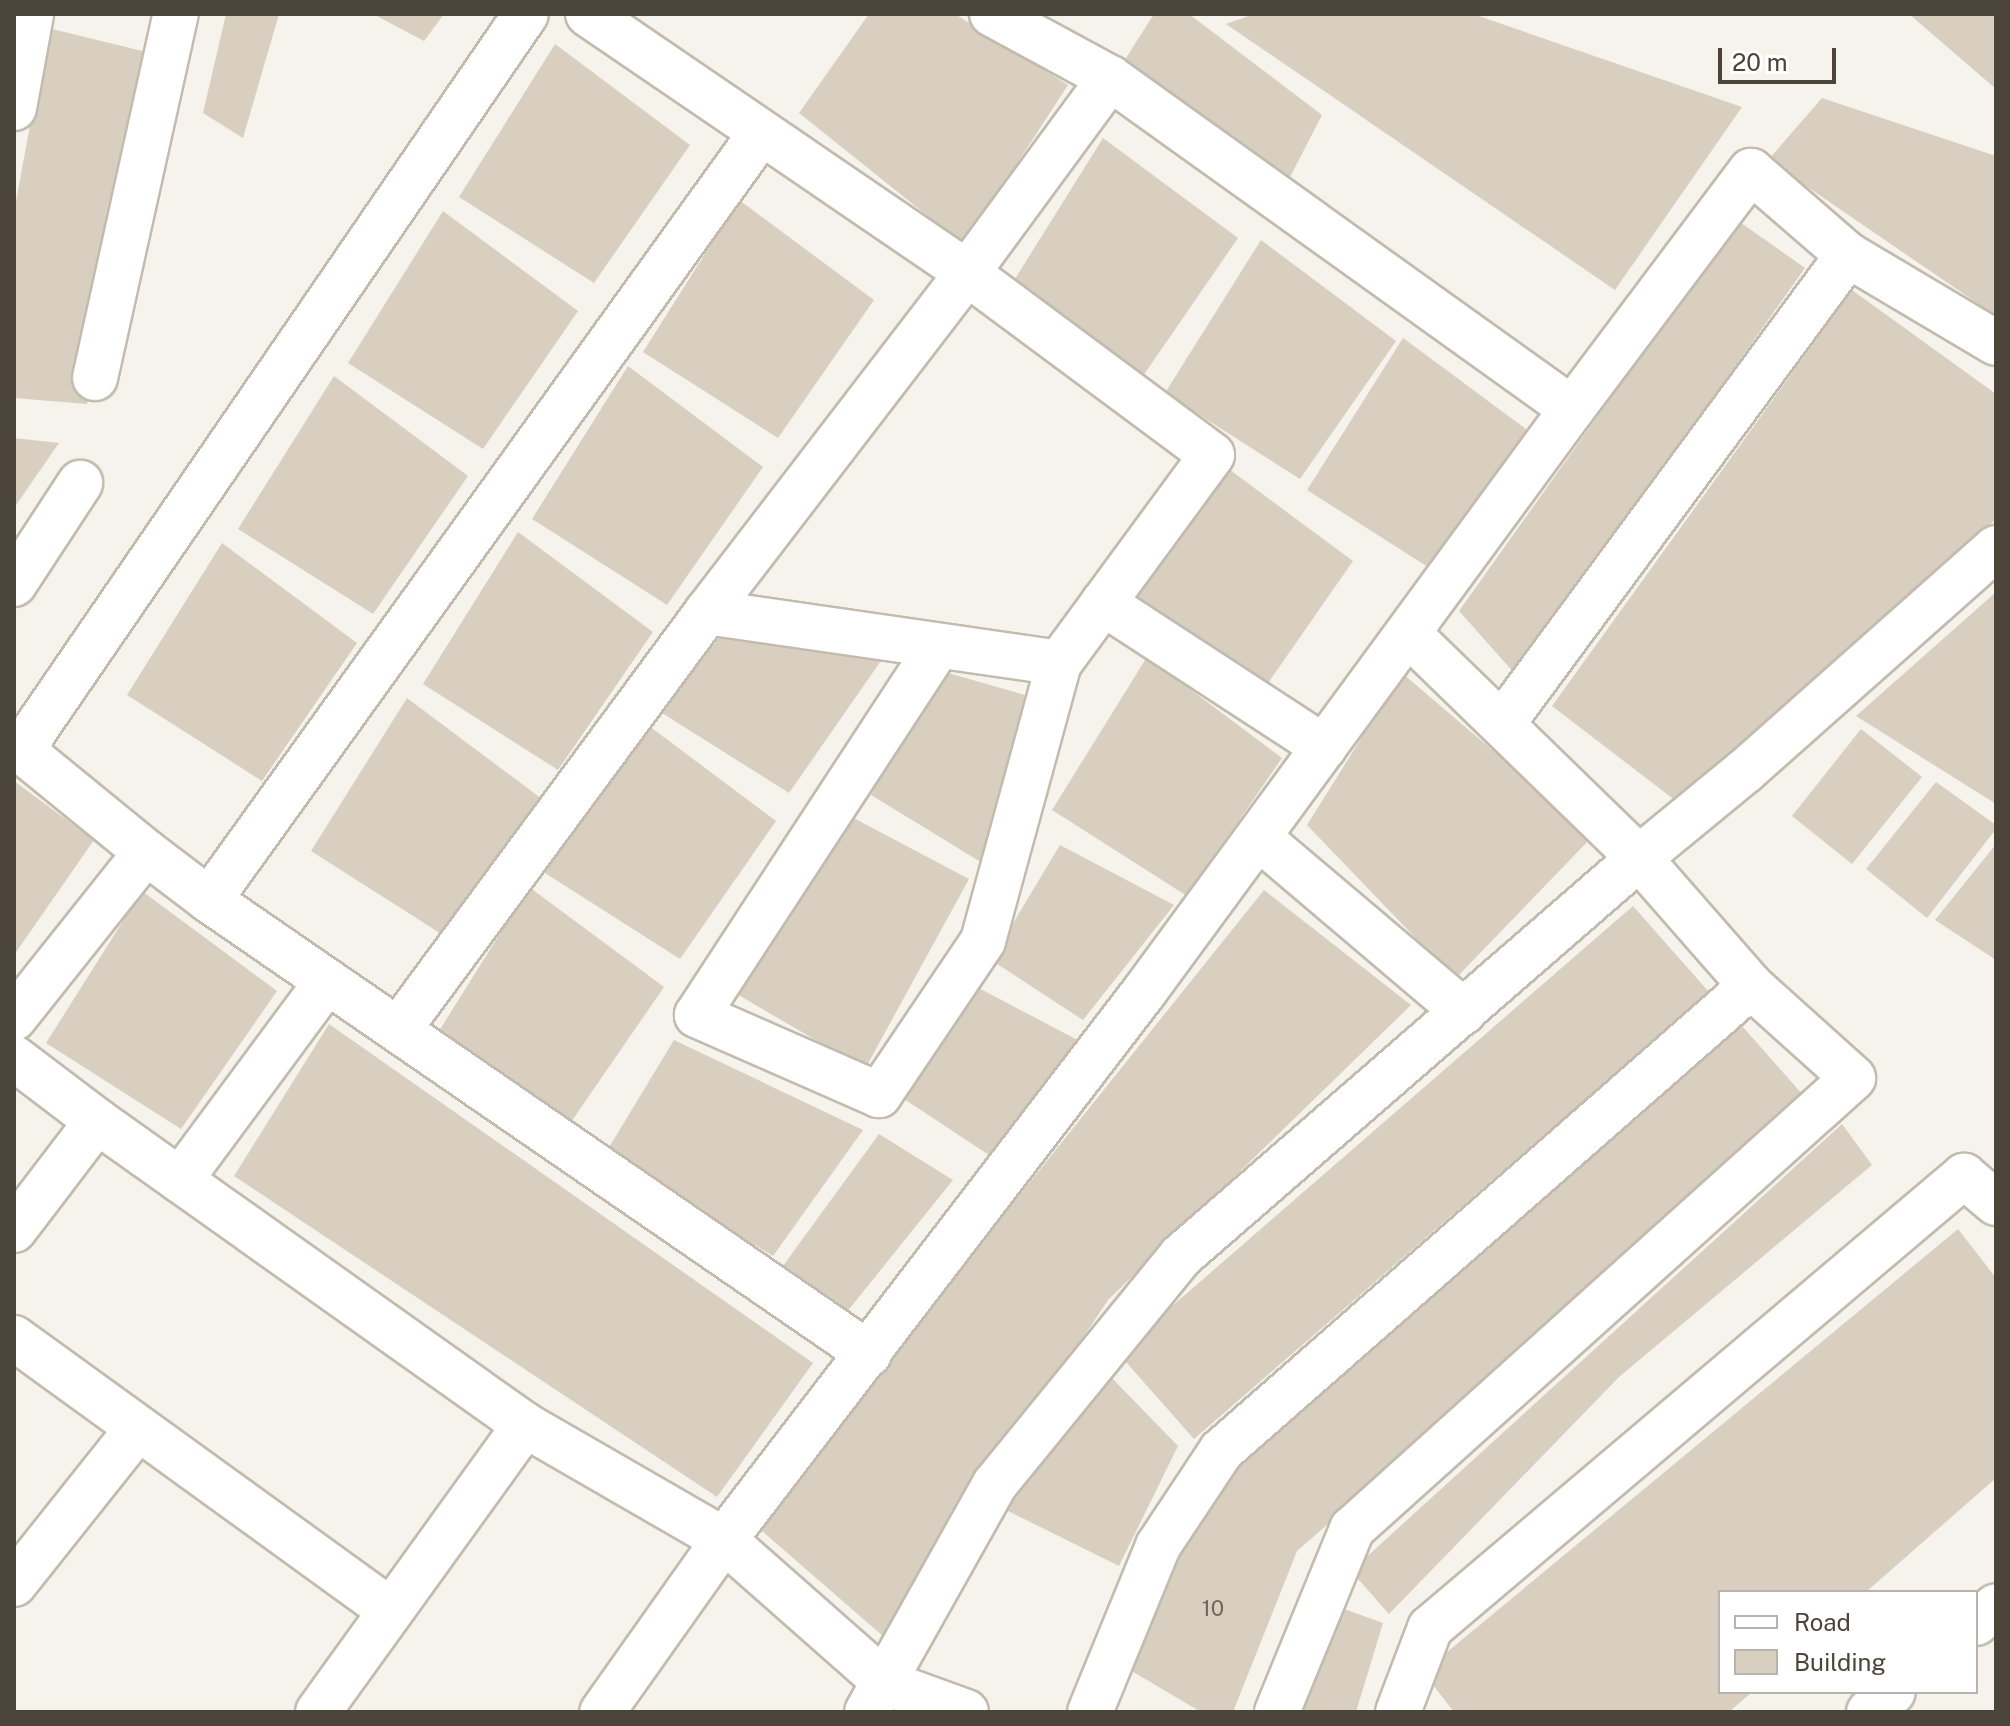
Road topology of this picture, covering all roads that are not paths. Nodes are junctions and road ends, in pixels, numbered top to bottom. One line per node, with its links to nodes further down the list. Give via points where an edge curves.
1 (31, 14): 7 (street)
2 (176, 14): 12 (street)
3 (526, 14): 24 (street)
4 (588, 14): 8 (street)
5 (992, 14): 6 (street)
6 (1110, 78): 10 (street); 13 (street)
7 (14, 108)
8 (761, 133): 10 (street); 28 (street)
9 (1848, 255): 11 (street); 13 (street, via 1751,171); 22 (street)
10 (967, 273): 17 (street, via 1212,455); 18 (street)
11 (1996, 343)
12 (95, 378)
13 (1572, 409): 19 (street)
14 (80, 483): 16 (street)
15 (1996, 548): 27 (street)
16 (14, 584)
17 (1103, 603): 21 (street); 23 (street)
18 (707, 612): 20 (street); 33 (street)
19 (1408, 633): 22 (street); 23 (street)
20 (938, 647): 21 (street); 21 (street, via 697,1015 879,1095 983,941)
21 (1059, 663)
22 (1502, 724): 27 (street)
23 (1324, 747): 25 (street)
24 (20, 750): 26 (street)
25 (1258, 837): 31 (street); 40 (street)
26 (146, 852): 28 (street); 32 (street)
27 (1639, 858): 30 (street); 31 (street)
28 (209, 900): 29 (street)
29 (327, 981): 33 (street); 36 (street)
30 (1751, 986): 53 (street, via 1221,1451 1158,1546); 54 (street, via 1853,1078 1352,1529)
31 (1464, 1012): 49 (street, via 1181,1256 995,1484)
32 (14, 1018)
33 (398, 1030): 40 (street)
34 (14, 1058): 35 (street)
35 (97, 1121): 36 (street); 38 (street)
36 (180, 1180): 41 (street)
37 (1996, 1203): 55 (street, via 1964,1176 1430,1628)
38 (14, 1230)
39 (14, 1338): 42 (street)
40 (869, 1354): 43 (street)
41 (525, 1425): 43 (street); 46 (street)
42 (138, 1428): 44 (street); 46 (street)
43 (724, 1540): 49 (street); 51 (street)
44 (14, 1584)
45 (1996, 1606): 47 (street)
46 (391, 1611): 50 (street)
47 (1978, 1621)
48 (1891, 1694): 56 (street)
49 (877, 1697): 52 (street)
50 (318, 1712)
51 (602, 1712)
52 (966, 1712)
53 (1090, 1712)
54 (1277, 1712)
55 (1398, 1712)
56 (1869, 1712)

